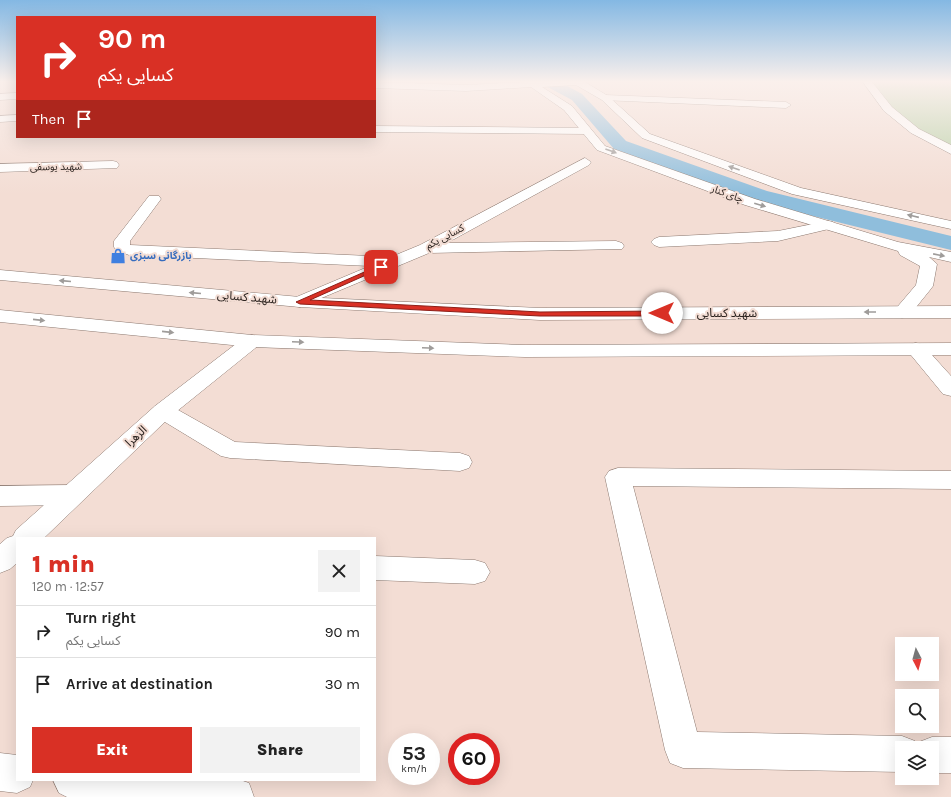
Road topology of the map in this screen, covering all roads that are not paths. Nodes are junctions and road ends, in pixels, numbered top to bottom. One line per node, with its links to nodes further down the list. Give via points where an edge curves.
1 (577, 119): 5 (street, چای کنار)
2 (628, 119): 12 (street, one-way to 2, via 797,191 646,136)
3 (901, 119): 6 (street, via 915,131)
4 (376, 129): 5 (street)
5 (587, 131): 11 (street, چای کنار, one-way to 11, via 601,148 750,202)
6 (951, 150)
7 (585, 162): 16 (street, کسایی یکم)
8 (112, 165): 9 (street, شهید یوسفی)
9 (0, 168)
10 (154, 200): 18 (street, via 122,241 122,247 129,250)
11 (828, 225): 13 (street, via 778,236); 15 (street, چای کنار)
12 (951, 225)
13 (659, 242)
14 (616, 246): 16 (street)
15 (894, 246): 17 (street, چای کنار, one-way to 17); 21 (street, via 929,264 924,286)
16 (426, 248): 18 (street, کسایی یکم)
17 (951, 257)
18 (394, 262): 20 (street, کسایی یکم)
19 (0, 275): 20 (street, شهید کسایی, one-way to 19)
20 (300, 302): 21 (street, شهید کسایی, one-way to 20, via 540,314)
21 (902, 312): 22 (street, شهید کسایی)
22 (951, 312)
23 (0, 316): 24 (street, one-way to 24)
24 (252, 340): 25 (street, one-way to 25, via 525,352); 28 (street, الزهرا)
25 (916, 349): 26 (street); 27 (street)
26 (951, 349)
27 (951, 389)
28 (163, 411): 29 (street, via 230,450); 31 (street, الزهرا)
29 (460, 462)
30 (951, 480): 36 (street, via 618,477 683,750)
31 (72, 495): 32 (street); 33 (street, الزهرا)
32 (0, 496)
33 (28, 537)
34 (376, 568): 35 (street)
35 (475, 572)
36 (895, 754)
37 (939, 755): 38 (street)
38 (951, 755)
39 (0, 772): 40 (street)
40 (16, 774)
41 (82, 781): 42 (street)
42 (235, 797)

